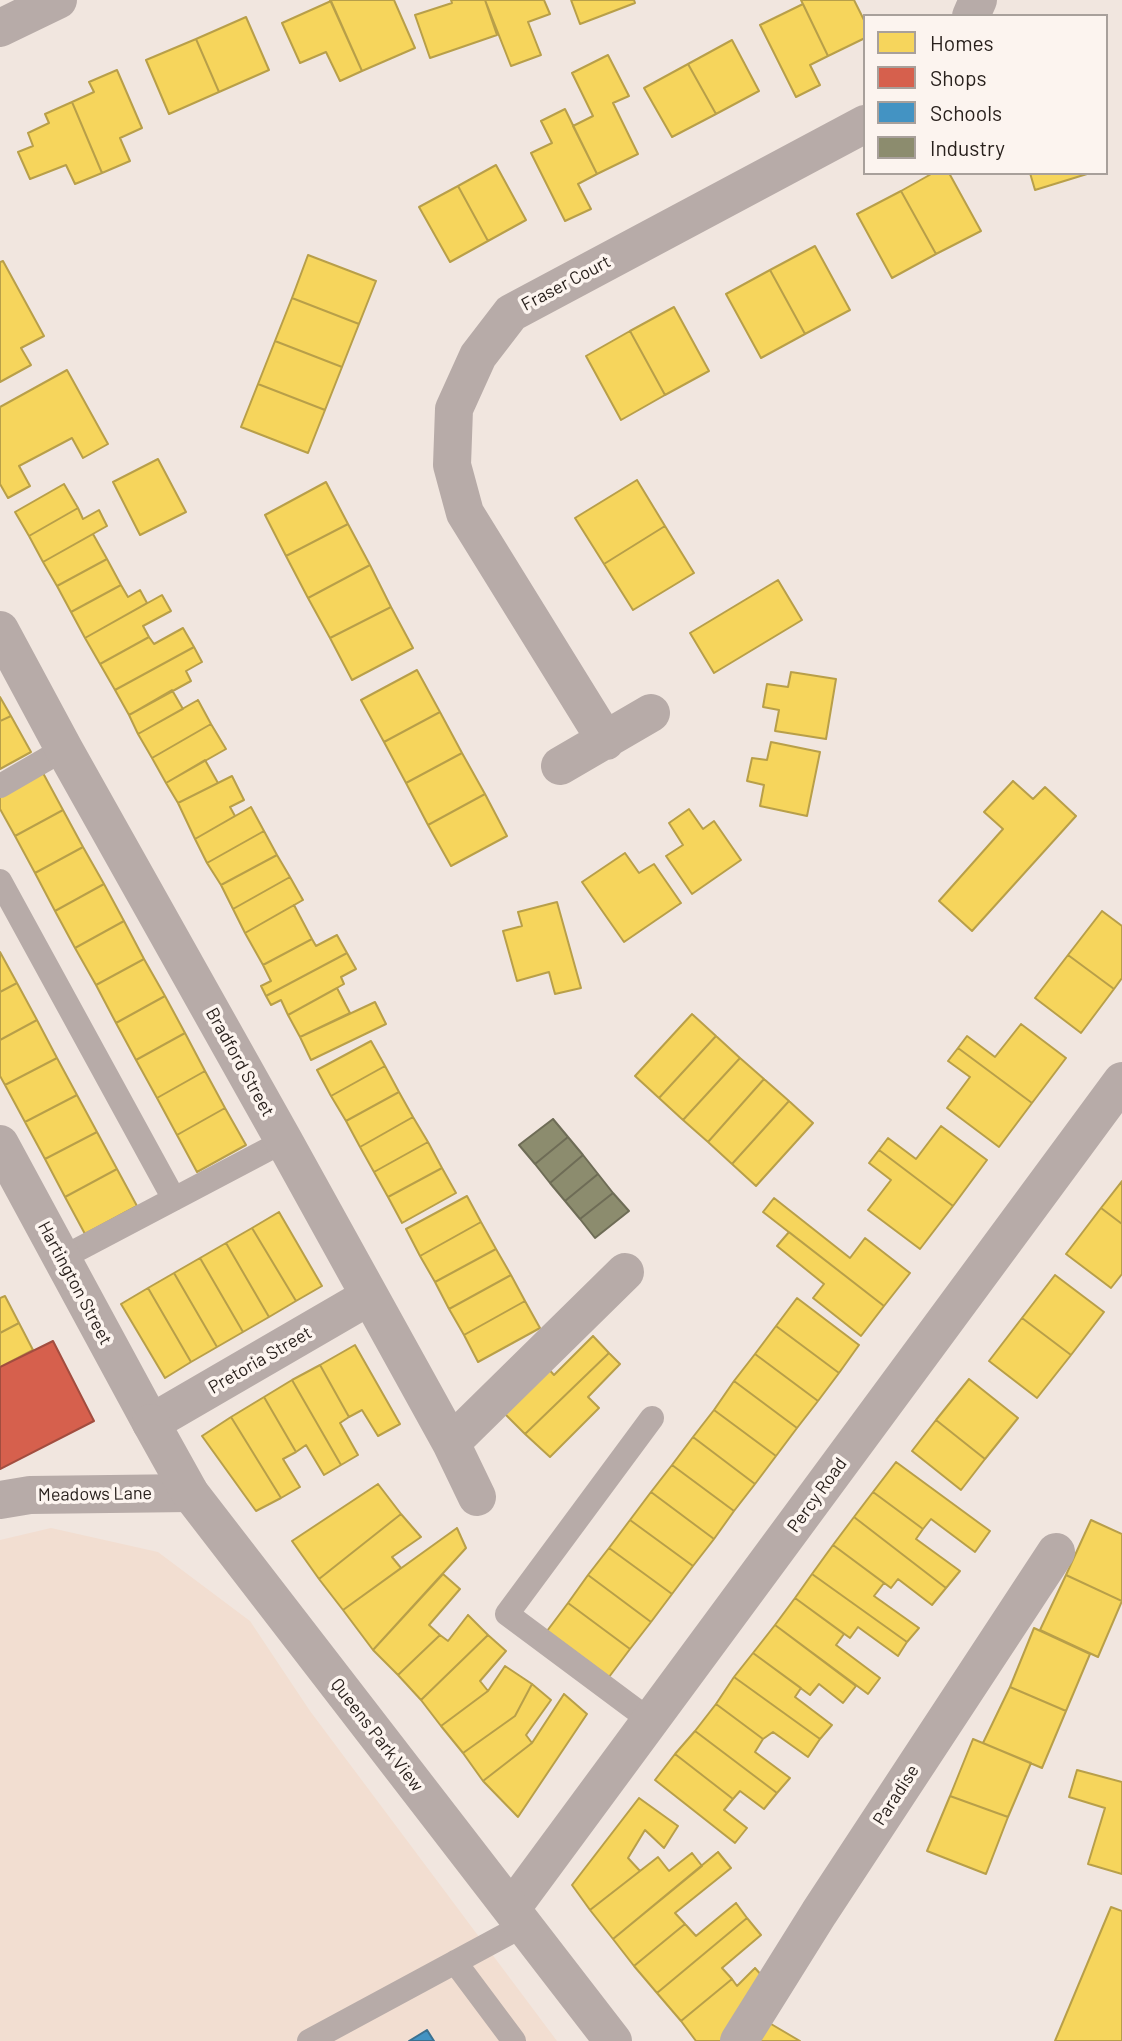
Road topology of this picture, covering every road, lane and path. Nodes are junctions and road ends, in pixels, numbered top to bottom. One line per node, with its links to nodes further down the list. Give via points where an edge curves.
1 (58, 0): 2 (street)
2 (0, 28)
3 (863, 125): 6 (street, Fraser Court, via 511,313 478,356 454,409 452,465 465,513)
4 (0, 629): 7 (street, Bradford Street)
5 (651, 713): 6 (street)
6 (606, 741): 8 (street)
7 (64, 749): 9 (lane); 12 (street, Bradford Street)
8 (560, 766)
9 (0, 786)
10 (0, 881): 14 (lane)
11 (1122, 1081): 25 (street, Percy Road)
12 (285, 1141): 14 (lane); 17 (street, Bradford Street)
13 (0, 1144): 15 (street, Hartington Street)
14 (174, 1199): 15 (lane)
15 (62, 1258): 19 (street, Hartington Street)
16 (625, 1272): 20 (street)
17 (368, 1297): 19 (street, Pretoria Street); 20 (street, Bradford Street)
18 (652, 1418): 25 (lane, via 507,1614)
19 (151, 1423): 21 (street, Queens Park View)
20 (451, 1443): 22 (street, Bradford Street)
21 (190, 1493): 23 (street, Meadows Lane, via 30,1495); 26 (street, Queens Park View)
22 (477, 1497)
23 (0, 1500)
24 (1056, 1552): 31 (street, Paradise)
25 (652, 1722): 26 (street, Percy Road)
26 (518, 1917): 27 (lane); 30 (street, Queens Park View)
27 (455, 1962): 28 (lane); 29 (lane)
28 (309, 2041)
29 (514, 2041)
30 (612, 2041)
31 (740, 2041)

